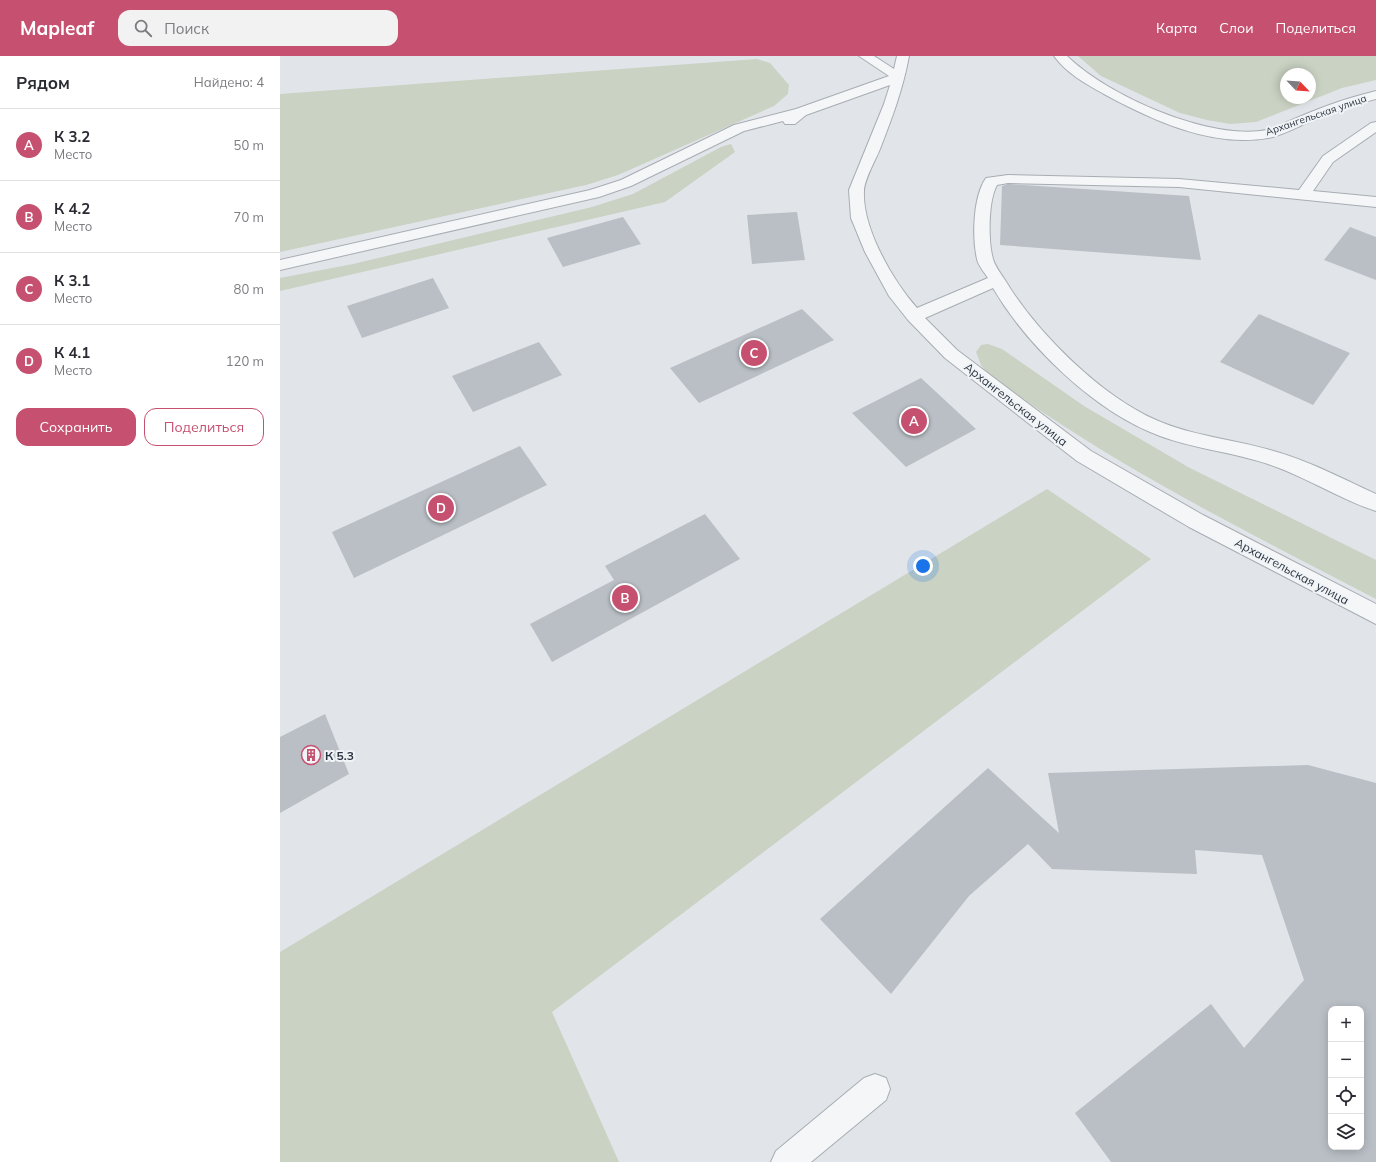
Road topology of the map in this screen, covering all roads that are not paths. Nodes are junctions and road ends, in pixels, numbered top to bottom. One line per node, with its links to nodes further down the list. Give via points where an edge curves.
1 (865, 56): 4 (street)
2 (903, 56): 4 (street, Архангельская улица)
3 (1060, 56): 5 (street, Архангельская улица, via 1099,86 1168,119 1201,130 1232,135 1268,134 1359,98)
4 (899, 77): 6 (street); 13 (street, Архангельская улица, via 891,104 856,190 859,218 873,252 897,296)
5 (1376, 94)
6 (801, 112): 8 (street); 11 (street, via 739,128 626,183 594,194)
7 (1376, 126): 9 (street, via 1328,159)
8 (779, 130)
9 (1302, 196): 10 (street); 12 (street, via 1179,183 991,180 986,190 982,218 985,260)
10 (1376, 202)
11 (280, 265)
12 (997, 280): 13 (street); 14 (street, via 1019,314 1080,379 1134,418 1167,432 1284,462)
13 (914, 316): 15 (street, Архангельская улица, via 951,354 1084,456 1196,521)
14 (1376, 504)
15 (1376, 615)
16 (875, 1089): 17 (street)
17 (788, 1162)

